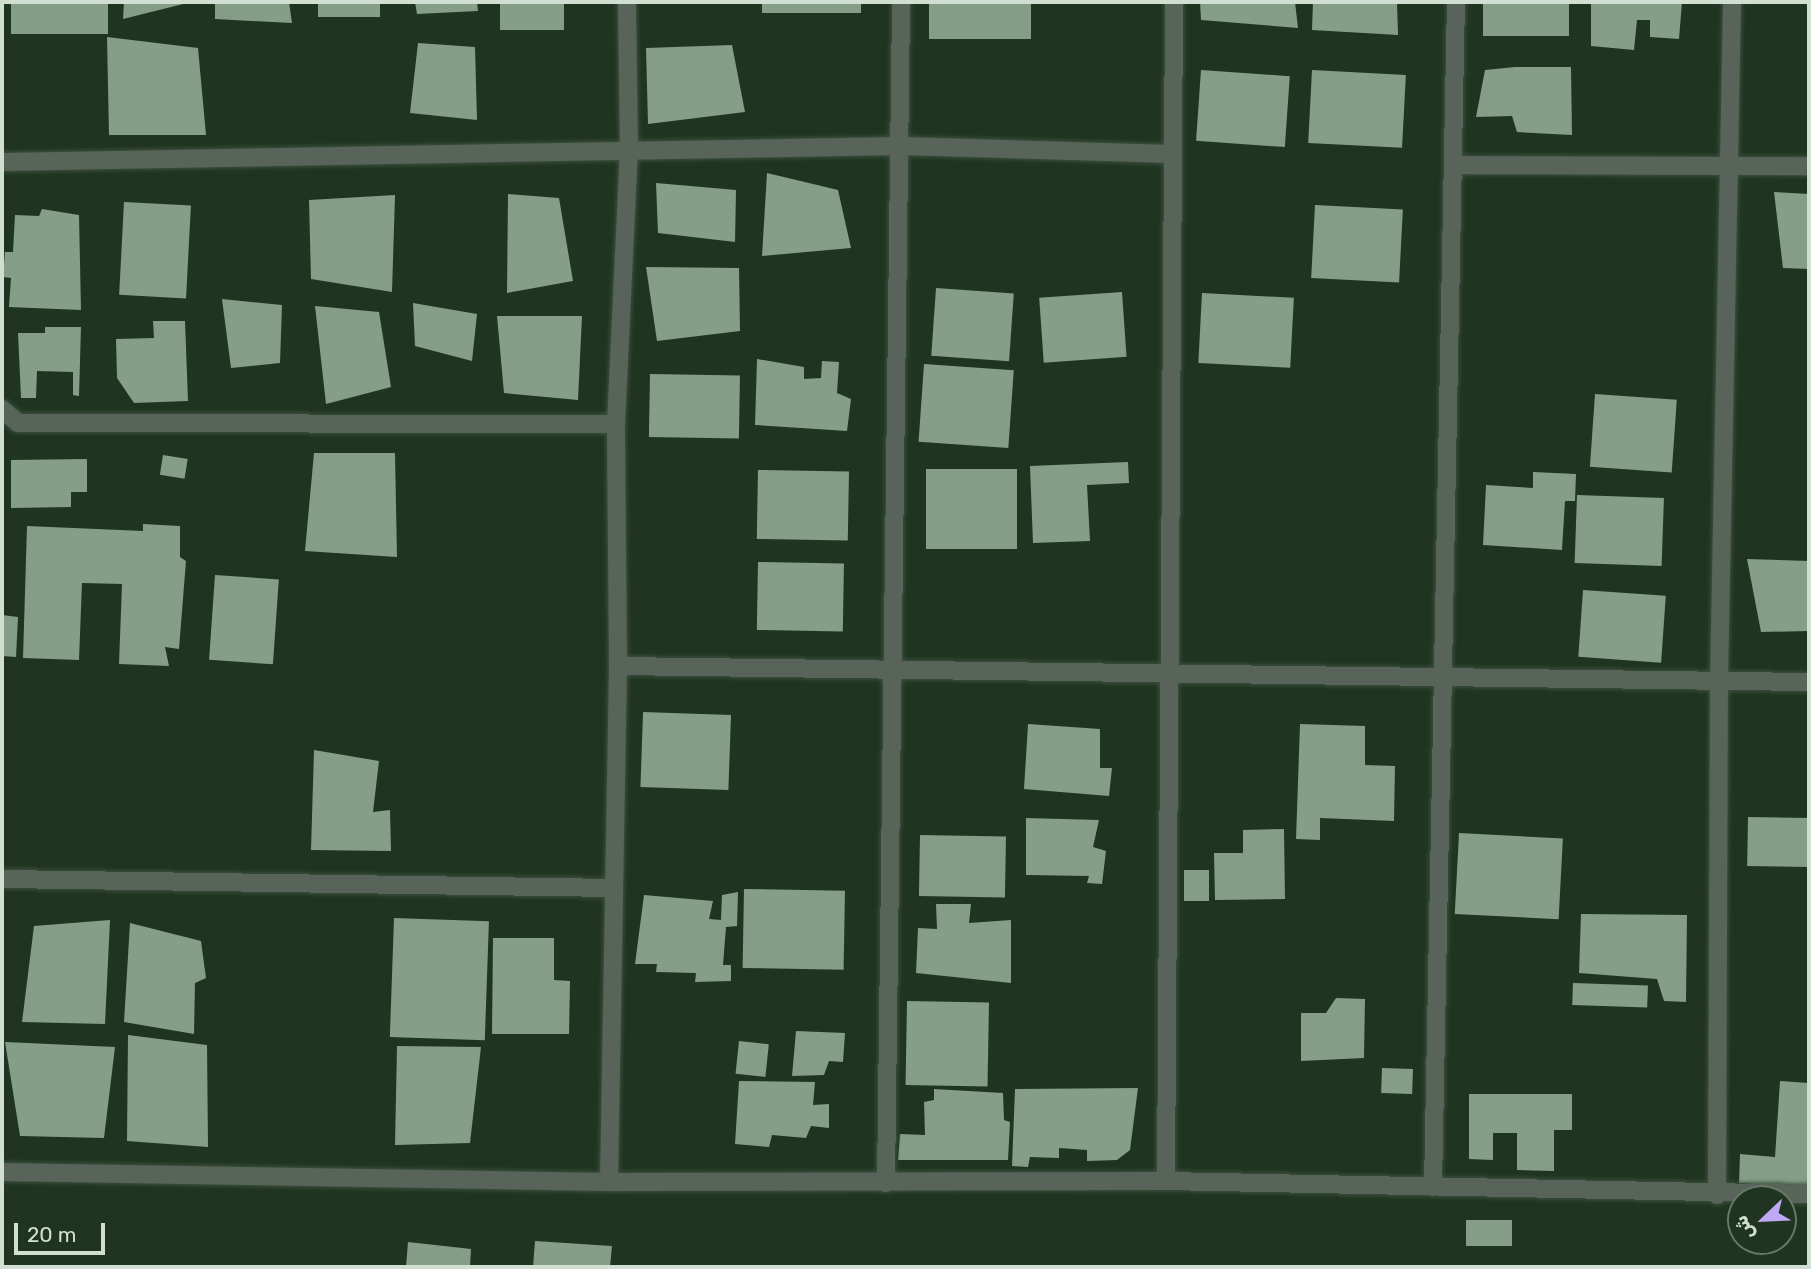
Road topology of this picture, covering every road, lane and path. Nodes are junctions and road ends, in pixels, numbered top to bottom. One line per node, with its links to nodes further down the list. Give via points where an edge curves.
1 (627, 2): 7 (street)
2 (901, 2): 6 (street)
3 (1174, 2): 8 (street)
4 (1456, 2): 10 (street)
5 (1732, 2): 12 (street)
6 (901, 146): 7 (street); 8 (street); 16 (street)
7 (629, 150): 9 (street); 14 (street)
8 (1172, 154): 17 (street)
9 (2, 162)
10 (1453, 165): 12 (street); 18 (street)
11 (1809, 166): 12 (street)
12 (1729, 169): 19 (street)
13 (2, 409): 14 (street, via 18,424)
14 (616, 424): 15 (street)
15 (618, 666): 16 (street); 22 (street)
16 (895, 670): 17 (street); 26 (street)
17 (1166, 674): 18 (street); 24 (street)
18 (1443, 677): 19 (street); 27 (street)
19 (1719, 681): 20 (street); 29 (street)
20 (1809, 682)
21 (2, 879): 22 (street)
22 (614, 888): 25 (street)
23 (2, 1172): 25 (street)
24 (1166, 1181): 26 (street); 27 (street)
25 (610, 1182): 26 (street)
26 (886, 1183)
27 (1433, 1187): 29 (street)
28 (1809, 1194): 29 (street)
29 (1717, 1195)

